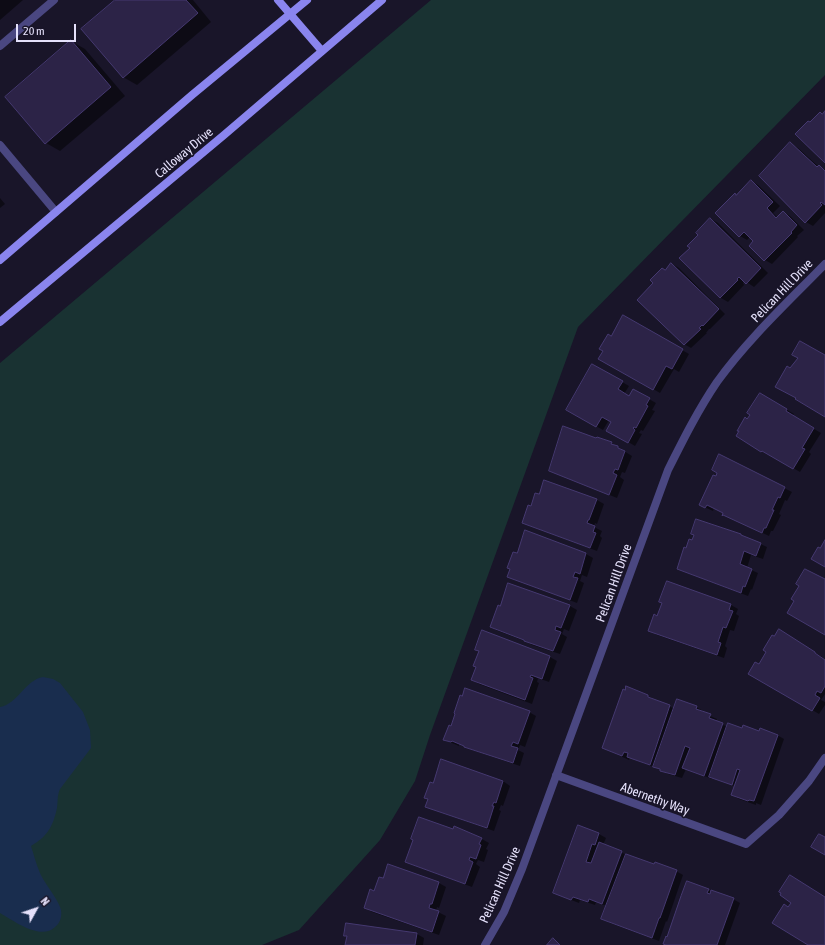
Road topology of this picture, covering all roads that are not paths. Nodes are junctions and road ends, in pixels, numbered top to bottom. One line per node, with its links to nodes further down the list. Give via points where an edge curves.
1 (54, 0): 6 (street)
2 (278, 0): 5 (main road)
3 (307, 0): 5 (main road)
4 (382, 0): 7 (main road, Calloway Drive)
5 (290, 14): 7 (main road); 9 (main road)
6 (0, 46)
7 (322, 51): 12 (main road, Calloway Drive)
8 (0, 145): 9 (street)
9 (56, 212): 10 (main road)
10 (0, 260)
11 (825, 264): 14 (street, Pelican Hill Drive, via 746,346 718,381 694,418 668,470)
12 (0, 322)
13 (825, 758): 14 (street, Abernethy Way, via 809,782 779,815 746,844)
14 (556, 775): 15 (street, Pelican Hill Drive, via 522,869 504,912)
15 (485, 945)

